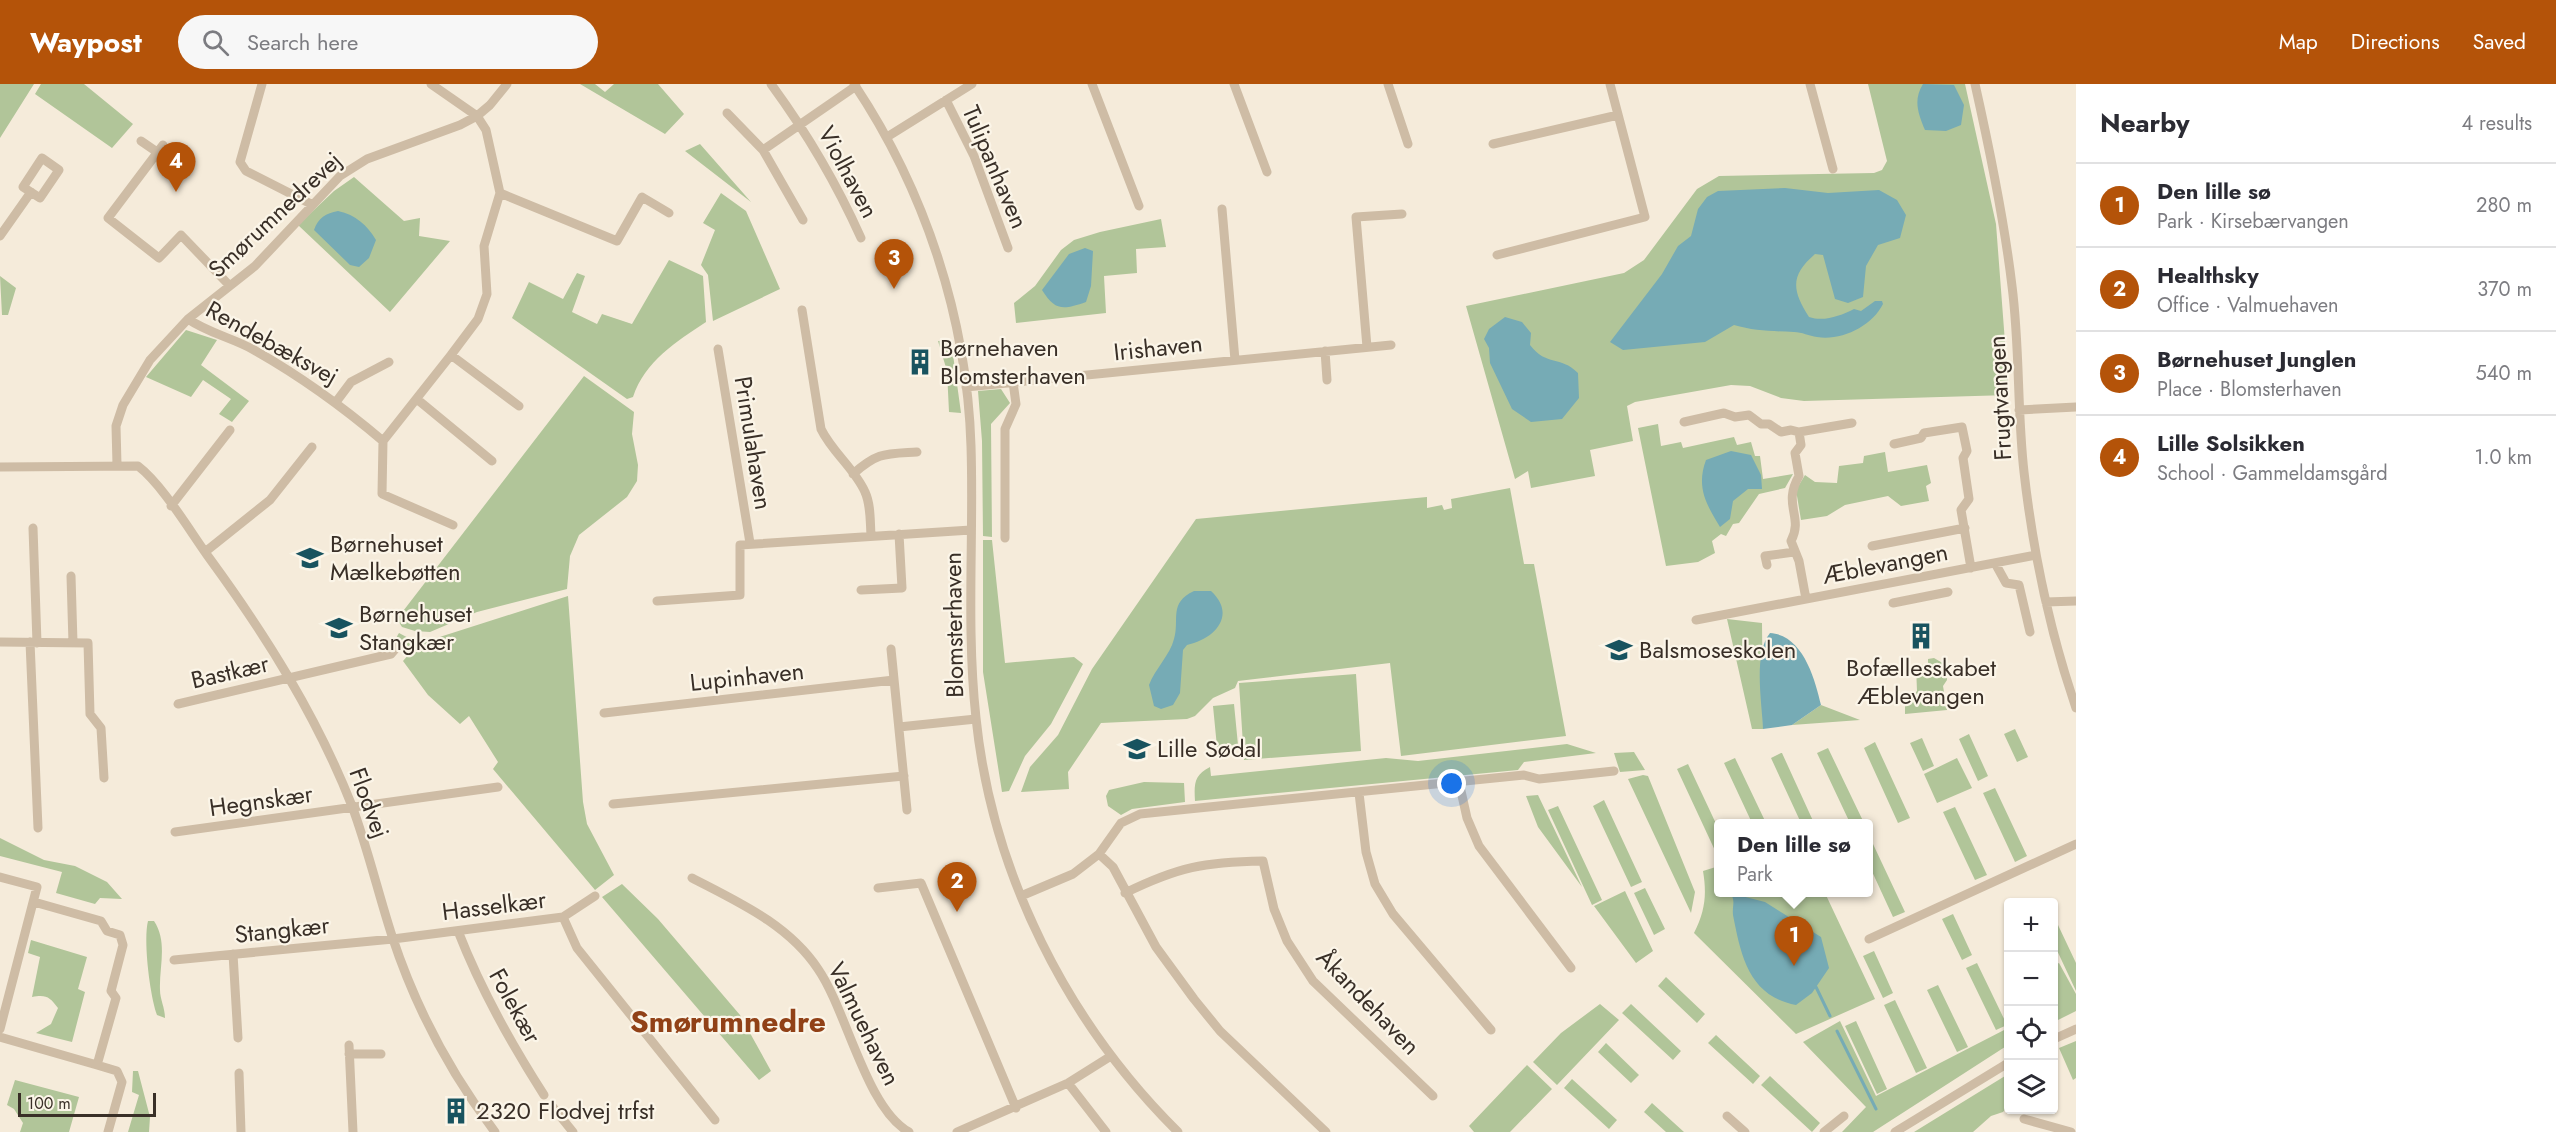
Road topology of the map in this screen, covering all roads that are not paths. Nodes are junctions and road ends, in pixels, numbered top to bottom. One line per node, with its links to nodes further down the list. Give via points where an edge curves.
1 (262, 84): 27 (street, via 240,162 246,171)
2 (431, 84): 16 (street)
3 (507, 84): 16 (street, Smørumnedrevej)
4 (771, 84): 17 (street, Violhaven)
5 (970, 84): 13 (street, Tulipanhaven)
6 (1092, 84): 28 (street)
7 (1234, 84): 24 (street)
8 (1388, 84): 20 (street)
9 (1611, 84): 15 (street)
10 (1810, 84): 23 (street)
11 (1975, 84): 54 (street, Frugtvangen, via 2003,220 2012,288)
12 (855, 85): 17 (street, Violhaven); 18 (street, Blomsterhaven)
13 (946, 100): 18 (street, Tulipanhaven); 35 (street, Tulipanhaven, via 974,156)
14 (727, 113): 22 (street)
15 (1618, 115): 21 (street); 36 (street, via 1645,217)
16 (477, 116): 26 (street, via 486,130); 27 (street, Smørumnedrevej, via 367,159 340,176)
17 (801, 124): 22 (street, Violhaven); 34 (street, Violhaven, via 829,170)
18 (887, 137): 49 (street, Blomsterhaven, via 935,248 954,314)
19 (141, 141): 37 (street, via 160,148 108,219 159,258 181,235)
20 (1408, 144)
21 (1493, 144)
22 (763, 150): 32 (street)
23 (1833, 169)
24 (1267, 172)
25 (31, 192): 33 (street)
26 (500, 193): 30 (street, via 617,241 642,197); 44 (street, via 484,246 485,304)
27 (311, 204): 37 (street, Smørumnedrevej, via 255,266)
28 (1139, 206)
29 (1222, 209): 45 (street, Irishaven)
30 (669, 213)
31 (1402, 213): 41 (street, via 1356,217)
32 (803, 220)
33 (0, 236)
34 (861, 238)
35 (1008, 249)
36 (1497, 255)
37 (229, 285): 39 (street, Smørumnedrevej)
38 (802, 310): 66 (street, via 821,429)
39 (188, 319): 51 (street, Rendebæksvej, via 255,351); 64 (street, Smørumnedrevej, via 150,360 123,405 116,426)
40 (1391, 345): 41 (street, Irishaven)
41 (1367, 347): 43 (street, Irishaven)
42 (718, 349): 75 (street, Primulahaven)
43 (1325, 351): 45 (street, Irishaven); 47 (street)
44 (451, 356): 50 (street); 52 (street)
45 (1235, 360): 48 (street, Irishaven)
46 (389, 362): 51 (street, Rendebæksvej, via 351,382)
47 (1327, 380)
48 (1013, 382): 49 (street, Irishaven); 74 (street, via 1016,404 1005,429)
49 (966, 387): 71 (street, Blomsterhaven, via 971,443)
50 (418, 400): 59 (street); 63 (street)
51 (336, 402): 59 (street, Rendebæksvej)
52 (519, 406)
53 (2076, 407): 54 (street)
54 (2019, 410): 79 (street, Frugtvangen)
55 (1684, 422): 58 (street, via 1724,413 1749,416 1781,432)
56 (1852, 423): 58 (street)
57 (230, 430): 67 (street)
58 (1799, 432): 78 (street, Æblevangen, via 1801,445 1795,453 1799,476 1791,491 1797,531 1791,541)
59 (383, 441): 68 (street, via 382,494)
60 (1894, 444): 70 (street, Æblevangen, via 1921,438 1924,433 1962,427 1970,499 1961,510)
61 (312, 447): 77 (street, via 270,500)
62 (917, 452): 66 (street, via 871,458)
63 (492, 461)
64 (117, 465): 65 (street); 67 (street, Flodvej, via 138,466 147,472)
65 (0, 467)
66 (853, 474): 73 (street, via 869,504)
67 (171, 506): 77 (street, Flodvej)
68 (453, 525)
69 (33, 528): 96 (street)
70 (1965, 528): 76 (street, Æblevangen); 82 (street, Æblevangen)
71 (971, 530): 72 (street, Primulahaven); 105 (street, Blomsterhaven, via 971,657)
72 (899, 534): 73 (street, Primulahaven); 85 (street, via 903,588)
73 (871, 535): 75 (street, Primulahaven)
74 (1005, 538)
75 (750, 543): 90 (street, Primulahaven, via 740,545 738,552 740,595)
76 (1872, 546)
77 (205, 552): 100 (street, Flodvej, via 258,624)
78 (1794, 552): 81 (street, via 1765,556); 88 (street, Æblevangen)
79 (2036, 555): 80 (street, Æblevangen); 91 (street, Frugtvangen)
80 (1995, 563): 82 (street, Æblevangen); 94 (street, via 2006,583 2019,585)
81 (1767, 565)
82 (1971, 568): 84 (street, Æblevangen)
83 (71, 576): 97 (street)
84 (1917, 578): 87 (street); 88 (street, Æblevangen)
85 (861, 590)
86 (1948, 592): 87 (street)
87 (1920, 598): 92 (street)
88 (1806, 599): 93 (street, Æblevangen)
89 (2076, 600): 91 (street)
90 (657, 601)
91 (2046, 602): 103 (street, Frugtvangen)
92 (1893, 603)
93 (1696, 620)
94 (2030, 632)
95 (0, 642): 96 (street)
96 (33, 643): 97 (street); 116 (street)
97 (73, 643): 109 (street, via 88,643 90,714 101,729)
98 (398, 647): 100 (street, Bastkær, via 391,654)
99 (891, 649): 101 (street)
100 (291, 679): 102 (street, Bastkær); 114 (street, Flodvej, via 325,743)
101 (894, 680): 104 (street, Lupinhaven); 106 (street)
102 (178, 704)
103 (2076, 708)
104 (604, 713)
105 (976, 719): 106 (street); 125 (street, Blomsterhaven, via 996,821)
106 (899, 727): 108 (street)
107 (1614, 771): 110 (street)
108 (904, 776): 113 (street); 115 (street)
109 (104, 778)
110 (1459, 782): 112 (street); 133 (street, via 1467,818 1479,846)
111 (498, 787): 114 (street, Hegnskær)
112 (1359, 793): 119 (street, via 1140,814 1120,823); 136 (street, via 1366,852 1376,884 1393,914)
113 (613, 804)
114 (352, 808): 117 (street, Hegnskær); 129 (street, Flodvej)
115 (907, 810)
116 (38, 828)
117 (175, 832)
118 (2076, 844): 130 (street)
119 (1099, 854): 123 (street, via 1113,867); 125 (street, via 1074,874)
120 (0, 877): 126 (street, via 37,887)
121 (692, 878): 160 (street, Valmuehaven, via 777,926 804,952 829,986 878,1099 891,1118)
122 (878, 888): 149 (street, via 921,883)
123 (1125, 893): 147 (street, Åkandehaven, via 1165,873 1191,866 1263,861 1274,909 1287,941 1313,981); 163 (street, via 1161,955 1220,1031)
124 (595, 896): 127 (street, Hasselkær)
125 (1021, 896): 141 (street, Blomsterhaven, via 1052,965)
126 (34, 902): 134 (street); 142 (street, via 101,921 107,930 120,935 123,945 111,991 116,998)
127 (563, 917): 128 (street, Hasselkær); 153 (street, via 576,948)
128 (458, 931): 129 (street, Hasselkær); 146 (street, Folekær, via 475,976)
129 (393, 939): 131 (street, Stangkær); 158 (street, Flodvej, via 435,1038)
130 (1869, 939)
131 (233, 954): 132 (street, Stangkær); 139 (street)
132 (174, 960)
133 (1571, 968)
134 (0, 1029)
135 (2076, 1029): 138 (street)
136 (1491, 1030)
137 (0, 1037): 142 (street)
138 (2058, 1037)
139 (238, 1038)
140 (381, 1054): 157 (street, via 349,1050)
141 (1111, 1056): 145 (street); 162 (street, Blomsterhaven)
142 (97, 1065): 155 (street, via 117,1071 122,1082)
143 (2004, 1065): 166 (street)
144 (238, 1073): 156 (street)
145 (1068, 1083): 149 (street); 161 (street)
146 (544, 1095)
147 (1433, 1096)
148 (552, 1106): 159 (street)
149 (1016, 1108): 154 (street)
150 (1727, 1116): 164 (street)
151 (1844, 1116): 165 (street)
152 (2024, 1119): 167 (street)
153 (715, 1120)
154 (964, 1131)
155 (108, 1132)
156 (241, 1132)
157 (352, 1132)
158 (495, 1132)
159 (573, 1132)
160 (909, 1132)
161 (1106, 1132)
162 (1178, 1132)
163 (1326, 1132)
164 (1744, 1132)
165 (1824, 1132)
166 (1895, 1132)
167 (2071, 1132)

